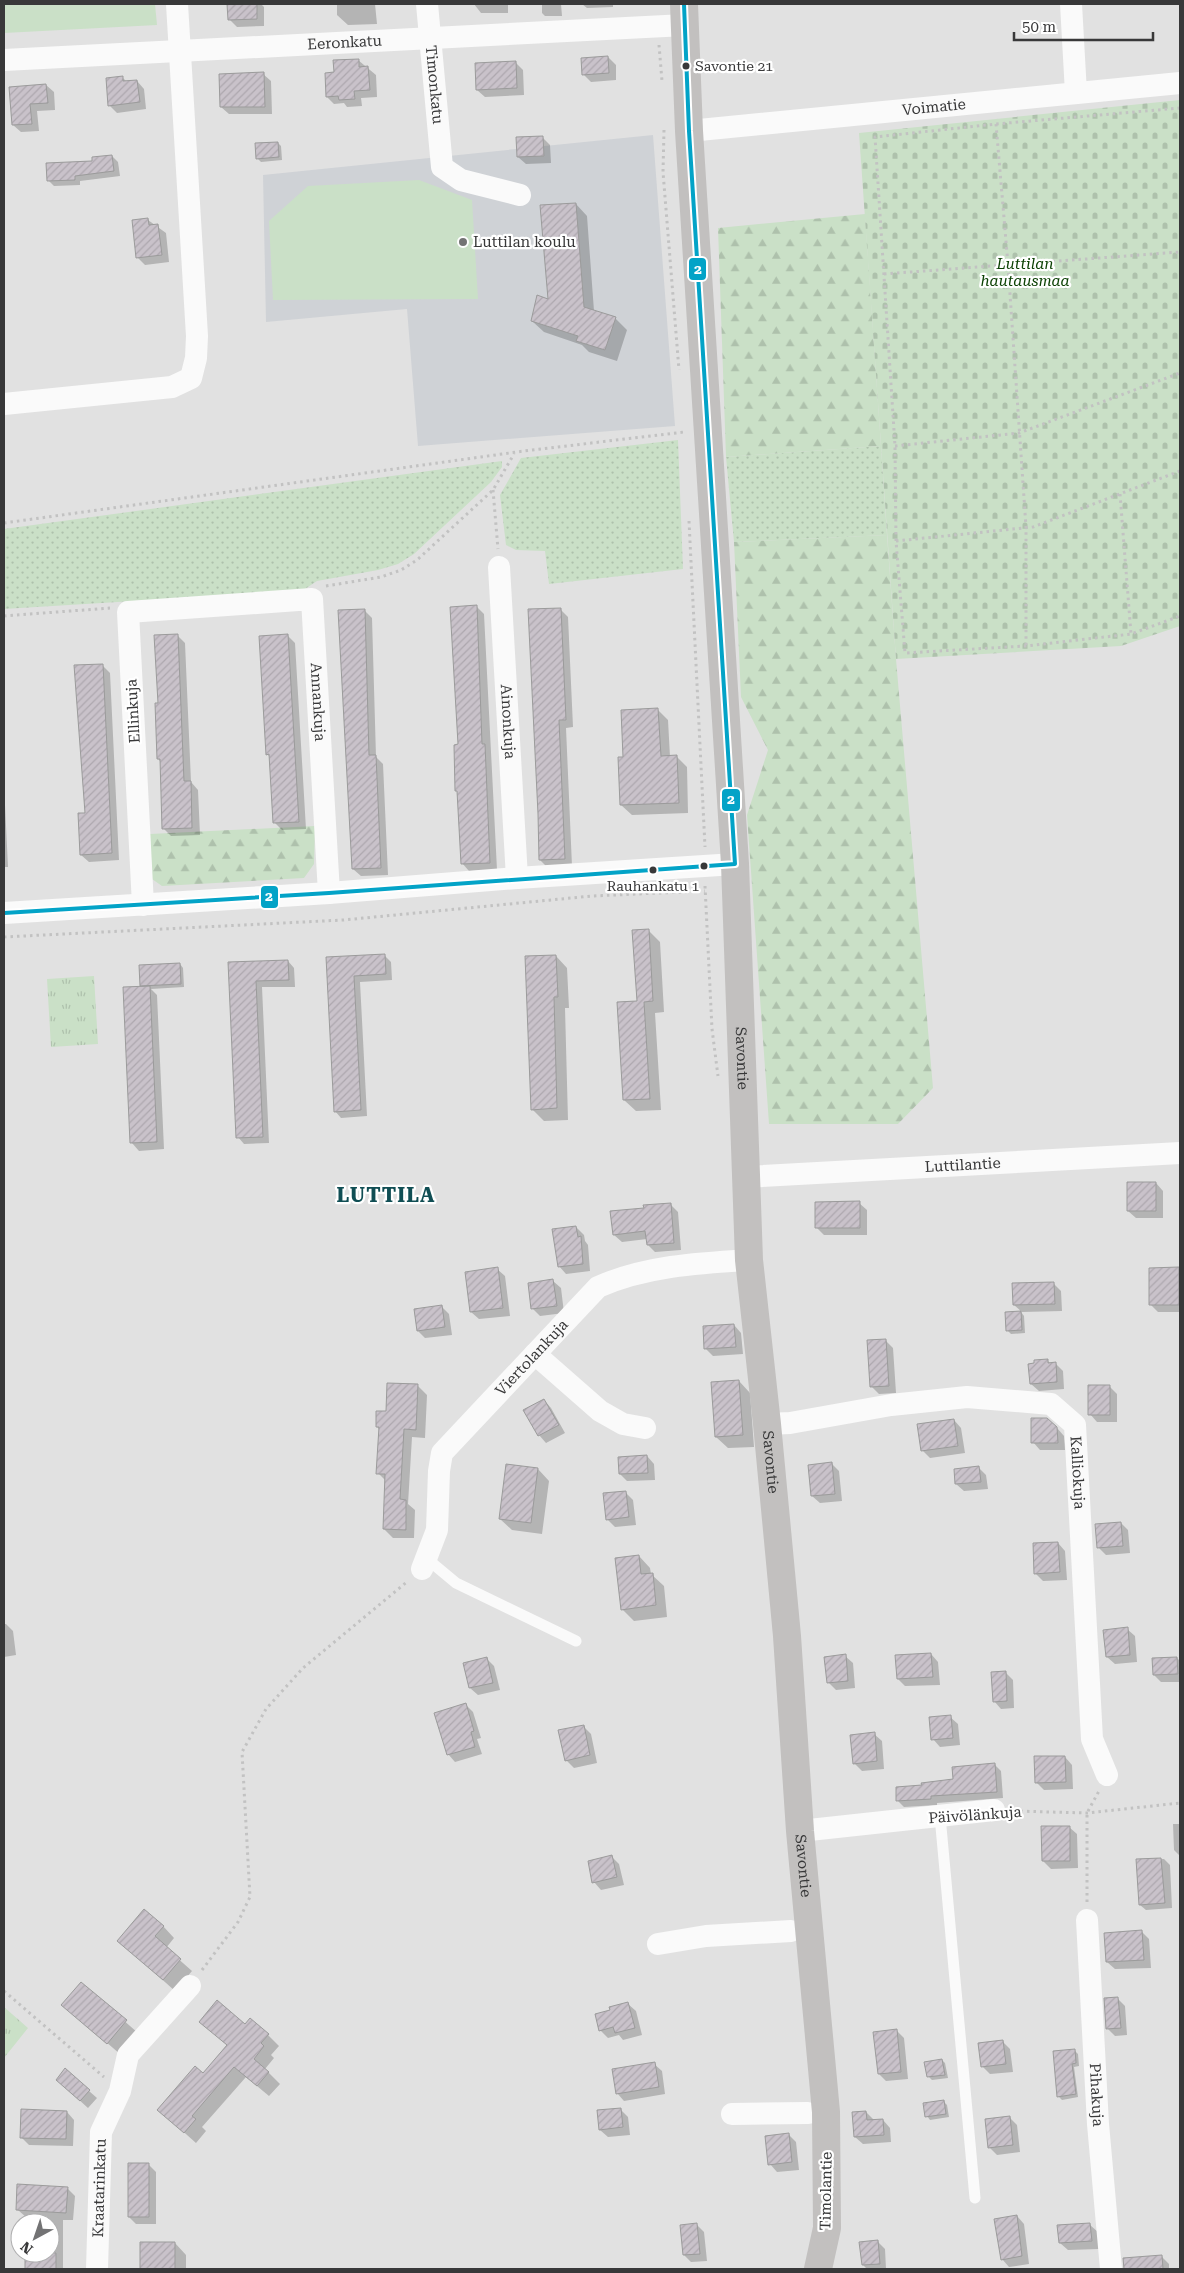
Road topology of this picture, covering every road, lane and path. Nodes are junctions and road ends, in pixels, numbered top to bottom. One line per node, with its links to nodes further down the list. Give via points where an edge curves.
1 (177, 4): 7 (street)
2 (427, 4): 6 (street, Timonkatu)
3 (1071, 4): 11 (street)
4 (684, 14): 5 (street, Eeronkatu); 14 (street, Savontie)
5 (657, 27): 6 (street, Eeronkatu); 10 (path)
6 (429, 40): 7 (street, Eeronkatu); 15 (street, Timonkatu, via 442,167 461,180)
7 (179, 50): 8 (street, Eeronkatu); 21 (street, via 197,336 191,378 172,387)
8 (4, 60)
9 (1180, 83): 11 (street, Voimatie)
10 (663, 84)
11 (1076, 93): 14 (street, Voimatie)
12 (1180, 108): 13 (path)
13 (996, 124): 17 (path); 18 (path, via 875,137)
14 (677, 127): 19 (path, via 663,172); 42 (street, Savontie)
15 (520, 195)
16 (1180, 252): 17 (path)
17 (1008, 265): 18 (path); 24 (path)
18 (884, 274): 26 (path)
19 (679, 371)
20 (1180, 373): 24 (path)
21 (4, 404)
22 (684, 426): 23 (path)
23 (684, 432): 25 (path); 27 (path)
24 (1019, 433): 26 (path); 33 (path)
25 (685, 438)
26 (895, 446): 34 (path)
27 (514, 453): 29 (path); 32 (path)
28 (1180, 471): 30 (path)
29 (493, 490): 35 (path); 36 (path, via 417,560 401,570 381,577 332,584 316,590)
30 (1120, 494): 33 (path); 40 (path)
31 (688, 513): 43 (path)
32 (4, 523)
33 (1026, 528): 34 (path); 41 (path)
34 (896, 541): 41 (path, via 905,653)
35 (499, 567): 44 (street, Ainonkuja)
36 (312, 599): 37 (street); 46 (street, Annankuja)
37 (128, 612): 38 (path, via 116,608); 47 (street, Ellinkuja)
38 (4, 616)
39 (1180, 616): 40 (path)
40 (1131, 634): 41 (path)
41 (1026, 646)
42 (735, 864): 43 (street); 51 (street, Savontie)
43 (706, 866): 44 (street)
44 (517, 878): 46 (street)
45 (705, 891): 49 (path, via 592,896 343,920)
46 (330, 894): 47 (street)
47 (143, 905): 48 (street)
48 (4, 912)
49 (4, 937)
50 (1180, 1153): 51 (street, Luttilantie)
51 (745, 1177): 52 (street, Savontie)
52 (749, 1260): 53 (street, Viertolankuja, via 688,1265 612,1280 598,1287); 54 (street, Savontie)
53 (535, 1354): 55 (street, via 600,1411 622,1424); 56 (street, Viertolankuja, via 442,1453 437,1530)
54 (767, 1424): 58 (street, Kalliokuja, via 790,1424 892,1405 967,1397 1051,1404 1075,1425 1092,1739); 63 (street, Savontie, via 787,1636)
55 (645, 1428)
56 (424, 1564): 57 (lane); 67 (path, via 303,1668 266,1709 242,1752 250,1897 238,1922)
57 (576, 1641)
58 (1107, 1776): 61 (path)
59 (1180, 1803): 61 (path, Päivölänkuja)
60 (994, 1810): 61 (path, Päivölänkuja); 62 (street, Päivölänkuja)
61 (1087, 1813): 64 (path)
62 (940, 1816): 63 (street, Päivölänkuja); 72 (lane)
63 (800, 1831): 70 (street, Savontie)
64 (1087, 1920): 75 (street, Pihakuja)
65 (791, 1931): 66 (street, via 706,1936)
66 (658, 1944)
67 (190, 1986): 69 (street, Kraatarinkatu, via 128,2055)
68 (4, 1991): 69 (path)
69 (120, 2091): 73 (street, Kraatarinkatu, via 101,2132)
70 (817, 2112): 71 (street); 74 (street, Timolantie, via 827,2228)
71 (732, 2114)
72 (974, 2198)
73 (97, 2269)
74 (818, 2269)
75 (1110, 2269)

